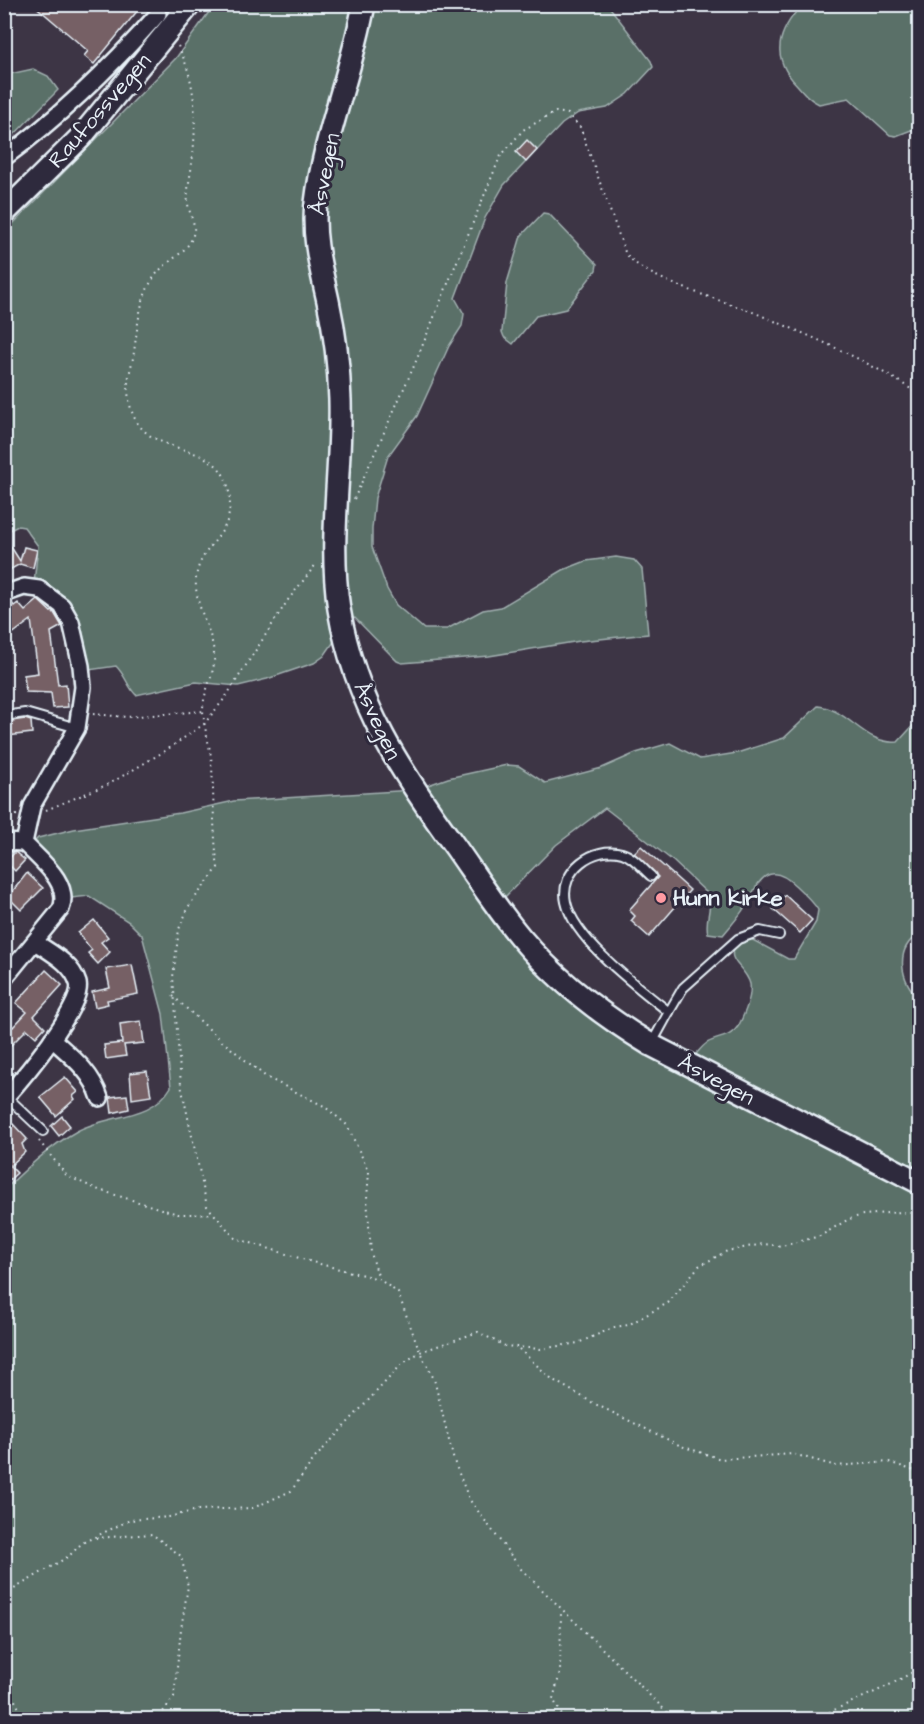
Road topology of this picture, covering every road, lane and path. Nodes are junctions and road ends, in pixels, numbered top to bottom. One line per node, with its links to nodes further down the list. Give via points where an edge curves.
1 (190, 4): 3 (main road, Raufossvegen)
2 (364, 4): 8 (main road, Åsvegen, via 315,206 317,251 336,348 340,400)
3 (164, 22): 4 (street); 5 (main road, Raufossvegen, via 81,137); 10 (path, via 188,65 196,110 188,203 193,236 159,271 147,290 128,390 136,422 148,436 209,461 222,473 227,486 231,510 227,524 200,562 196,578 197,599 214,652)
4 (4, 158)
5 (4, 213)
6 (920, 395): 7 (path, via 843,351 639,267 621,243 580,127 568,114 556,112 523,130 500,157)
7 (352, 507)
8 (334, 545): 13 (path, via 301,583); 24 (main road, Åsvegen, via 339,610 350,661 388,751 521,938 575,992)
9 (4, 594): 12 (street, via 24,586 39,589 62,606 71,622 81,666)
10 (204, 711): 12 (path); 13 (path)
11 (4, 716): 12 (lane, via 25,713)
12 (78, 721): 14 (street)
13 (204, 724): 14 (path, via 109,784 66,803); 21 (path, via 212,765 218,868 190,904 179,929)
14 (30, 813): 16 (street)
15 (4, 842): 16 (street)
16 (24, 843): 19 (street, via 54,876 65,899)
17 (651, 876): 22 (lane, via 621,853 595,853 575,868 566,902 572,917 593,944 632,983)
18 (779, 935): 22 (lane, via 760,931 738,939 683,988)
19 (35, 942): 20 (street); 23 (street, via 59,958 79,985 79,998)
20 (4, 979)
21 (173, 995): 30 (path, via 181,1085 207,1206); 32 (path, via 266,1077 324,1106 347,1125 369,1172 371,1253)
22 (669, 1012): 24 (lane)
23 (52, 1039): 25 (street); 26 (street, via 87,1071)
24 (651, 1045): 29 (main road, Åsvegen)
25 (6, 1098): 27 (lane)
26 (100, 1098)
27 (36, 1125): 28 (lane); 30 (path, via 40,1145 67,1176 178,1214)
28 (43, 1131)
29 (920, 1183)
30 (213, 1214): 32 (path, via 235,1238)
31 (920, 1214): 33 (path, via 863,1215 810,1239 728,1251 699,1266 668,1303 628,1325 562,1347)
32 (379, 1279): 34 (path, via 398,1293)
33 (517, 1347): 34 (path, via 505,1346 478,1332); 35 (path, via 553,1380 593,1403 681,1446 721,1459 793,1454 836,1466 889,1462)
34 (420, 1352): 37 (path, via 402,1364 291,1491 253,1508 197,1510 130,1520); 39 (path, via 434,1379 454,1461 469,1499 521,1569)
35 (920, 1473)
36 (85, 1538): 37 (path)
37 (93, 1538): 38 (path); 43 (path, via 152,1534 181,1556 188,1586 174,1697)
38 (4, 1595)
39 (561, 1610): 44 (path, via 560,1673 553,1699); 45 (path)
40 (920, 1667): 46 (path, via 885,1688)
41 (4, 1678): 42 (path)
42 (26, 1719)
43 (158, 1719)
44 (561, 1719)
45 (675, 1719)
46 (813, 1719)

